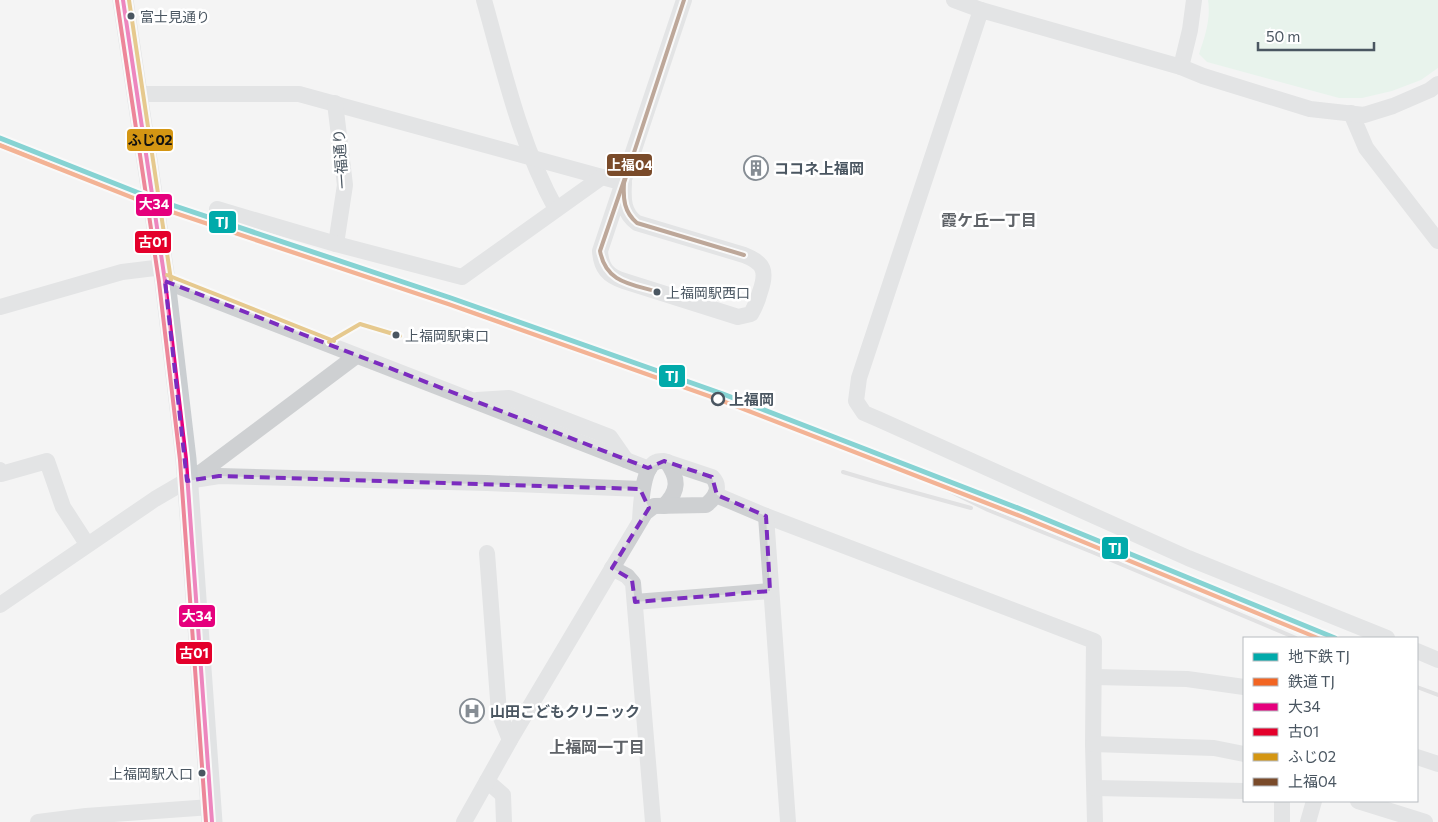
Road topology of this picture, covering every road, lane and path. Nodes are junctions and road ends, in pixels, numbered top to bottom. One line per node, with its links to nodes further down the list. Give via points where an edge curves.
1 (123, 0): 9 (main road)
2 (484, 0): 12 (street)
3 (684, 0): 14 (street)
4 (954, 0): 6 (street)
5 (1194, 0): 7 (street)
6 (981, 10): 7 (street); 39 (street, via 859,378 856,401 860,409 878,420 1188,558)
7 (1181, 67): 11 (street, via 1310,109)
8 (1438, 84): 11 (street, via 1393,106 1364,115)
9 (136, 94): 10 (street, via 299,94); 21 (main road)
10 (335, 103): 12 (street); 20 (street, 一福通り, via 345,185)
11 (1351, 113): 19 (street, via 1366,148)
12 (531, 158): 13 (street); 16 (street)
13 (602, 177): 14 (street); 16 (street)
14 (624, 183): 17 (street, via 625,206 628,215); 18 (street)
15 (217, 209): 20 (street)
16 (556, 209): 20 (street, via 462,277)
17 (637, 223): 18 (street, via 620,225); 18 (street, via 744,255 761,264 765,276 751,314 738,317 616,279 602,266 600,251)
18 (606, 238)
19 (1438, 241)
20 (336, 244)
21 (164, 274): 22 (street, via 122,272); 23 (street); 27 (main road)
22 (0, 307)
23 (356, 356): 25 (street); 27 (street)
24 (667, 462): 25 (street, via 656,462); 29 (street, via 712,477 717,486); 30 (street, via 676,477 675,486 672,498)
25 (649, 469): 28 (street)
26 (0, 470): 33 (street, via 1,474 46,461 63,507)
27 (187, 481): 28 (street, via 219,476 487,483); 33 (street); 55 (main road)
28 (642, 492): 30 (street, via 645,502); 32 (street)
29 (716, 495): 30 (street, via 706,505); 31 (street)
30 (659, 506): 32 (street, via 645,513)
31 (766, 516): 36 (street); 42 (street, via 1094,641)
32 (640, 520): 35 (street)
33 (87, 544): 38 (street)
34 (487, 552): 44 (street, via 499,713)
35 (612, 568): 37 (street, via 632,580); 44 (street)
36 (770, 591): 37 (street); 60 (street)
37 (635, 602): 59 (street)
38 (0, 605)
39 (1385, 637)
40 (1418, 651): 41 (street)
41 (1438, 660)
42 (1094, 677): 43 (street, via 1186,679); 45 (street)
43 (1243, 687)
44 (510, 740): 49 (street)
45 (1092, 744): 46 (street, via 1214,748); 50 (street)
46 (1243, 754)
47 (1418, 757): 48 (street)
48 (1438, 764)
49 (488, 781): 57 (street); 58 (street, via 503,795)
50 (1095, 788): 51 (street); 61 (street)
51 (1243, 791)
52 (1282, 802): 62 (street)
53 (1314, 802): 63 (street)
54 (1361, 802): 64 (street)
55 (212, 815): 56 (street, via 69,818)
56 (38, 822)
57 (464, 822)
58 (504, 822)
59 (653, 822)
60 (788, 822)
61 (1095, 822)
62 (1282, 822)
63 (1308, 822)
64 (1425, 822)

